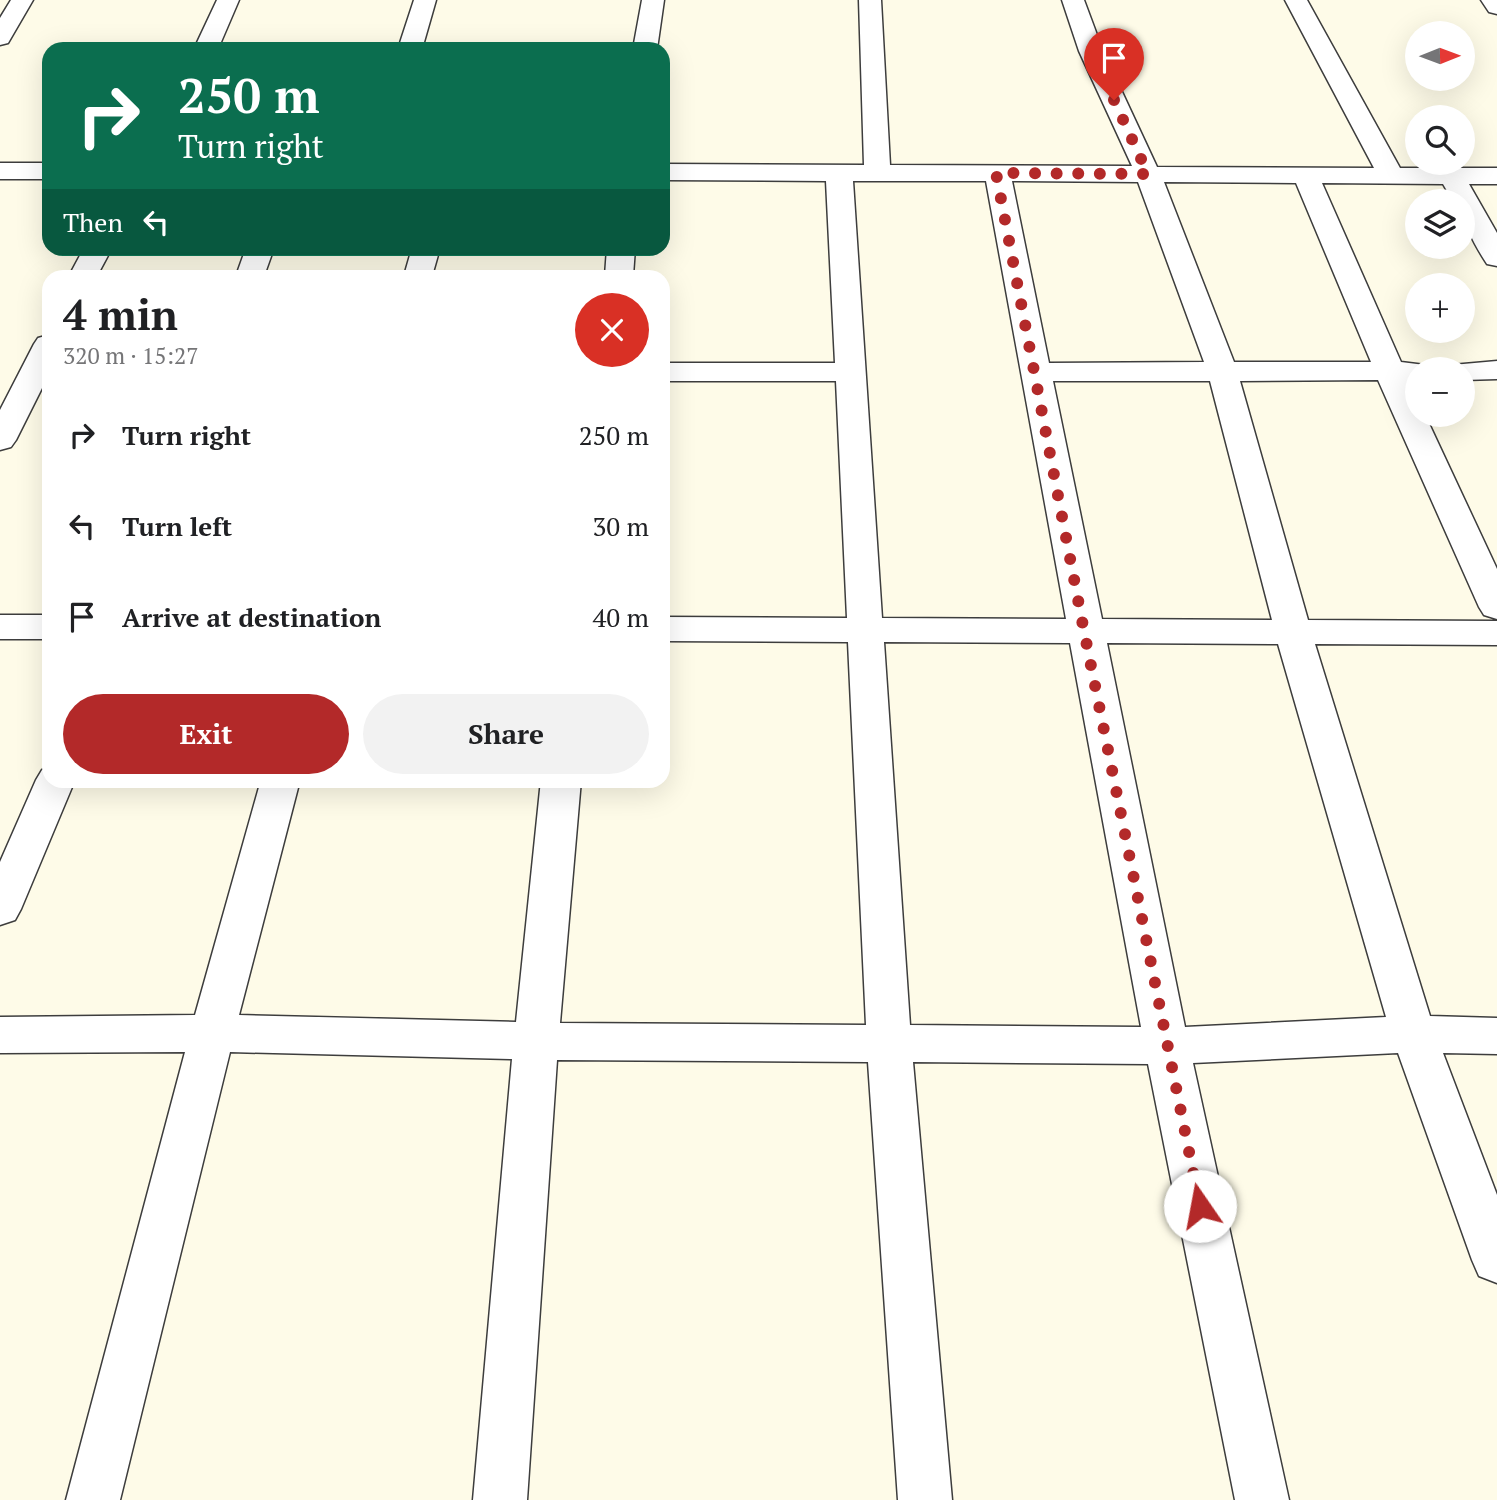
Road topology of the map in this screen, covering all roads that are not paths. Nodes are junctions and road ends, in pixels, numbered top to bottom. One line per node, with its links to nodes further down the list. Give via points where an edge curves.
1 (22, 0): 10 (street)
2 (228, 0): 11 (street)
3 (425, 0): 12 (street)
4 (653, 0): 13 (street)
5 (870, 0): 17 (street)
6 (1073, 0): 19 (street, via 1091,51)
7 (1296, 0): 21 (street)
8 (1492, 0): 9 (street)
9 (1497, 7)
10 (0, 38)
11 (209, 42)
12 (412, 42)
13 (646, 42)
14 (0, 171): 15 (street)
15 (42, 171)
16 (670, 172): 17 (street)
17 (858, 172): 18 (street); 32 (street)
18 (996, 173): 19 (street); 33 (street)
19 (1148, 174): 20 (street); 34 (street)
20 (1305, 174): 21 (street); 29 (street)
21 (1390, 174): 22 (street)
22 (1451, 176): 23 (street); 24 (street)
23 (1497, 176)
24 (1497, 258)
25 (42, 362): 28 (street)
26 (42, 366): 35 (street)
27 (1497, 370): 30 (street)
28 (0, 371)
29 (1404, 371): 34 (street); 36 (street)
30 (1475, 371)
31 (670, 372): 32 (street)
32 (850, 372): 40 (street)
33 (1034, 372): 34 (street); 41 (street)
34 (1223, 373): 42 (street)
35 (0, 440)
36 (1497, 607)
37 (0, 627): 38 (street)
38 (42, 627)
39 (670, 629): 40 (street)
40 (865, 630): 41 (street); 53 (street)
41 (1084, 631): 42 (street); 54 (street)
42 (1293, 632): 43 (street); 49 (street)
43 (1497, 633)
44 (53, 788): 47 (street)
45 (279, 788): 48 (street)
46 (560, 788): 52 (street)
47 (0, 909)
48 (212, 1033): 50 (street); 52 (street); 56 (street)
49 (1413, 1034): 51 (street); 54 (street); 55 (street)
50 (0, 1035)
51 (1497, 1036)
52 (536, 1041): 53 (street); 57 (street)
53 (889, 1043): 54 (street); 58 (street)
54 (1167, 1046): 59 (street)
55 (1497, 1260)
56 (93, 1500)
57 (500, 1500)
58 (925, 1500)
59 (1262, 1500)

